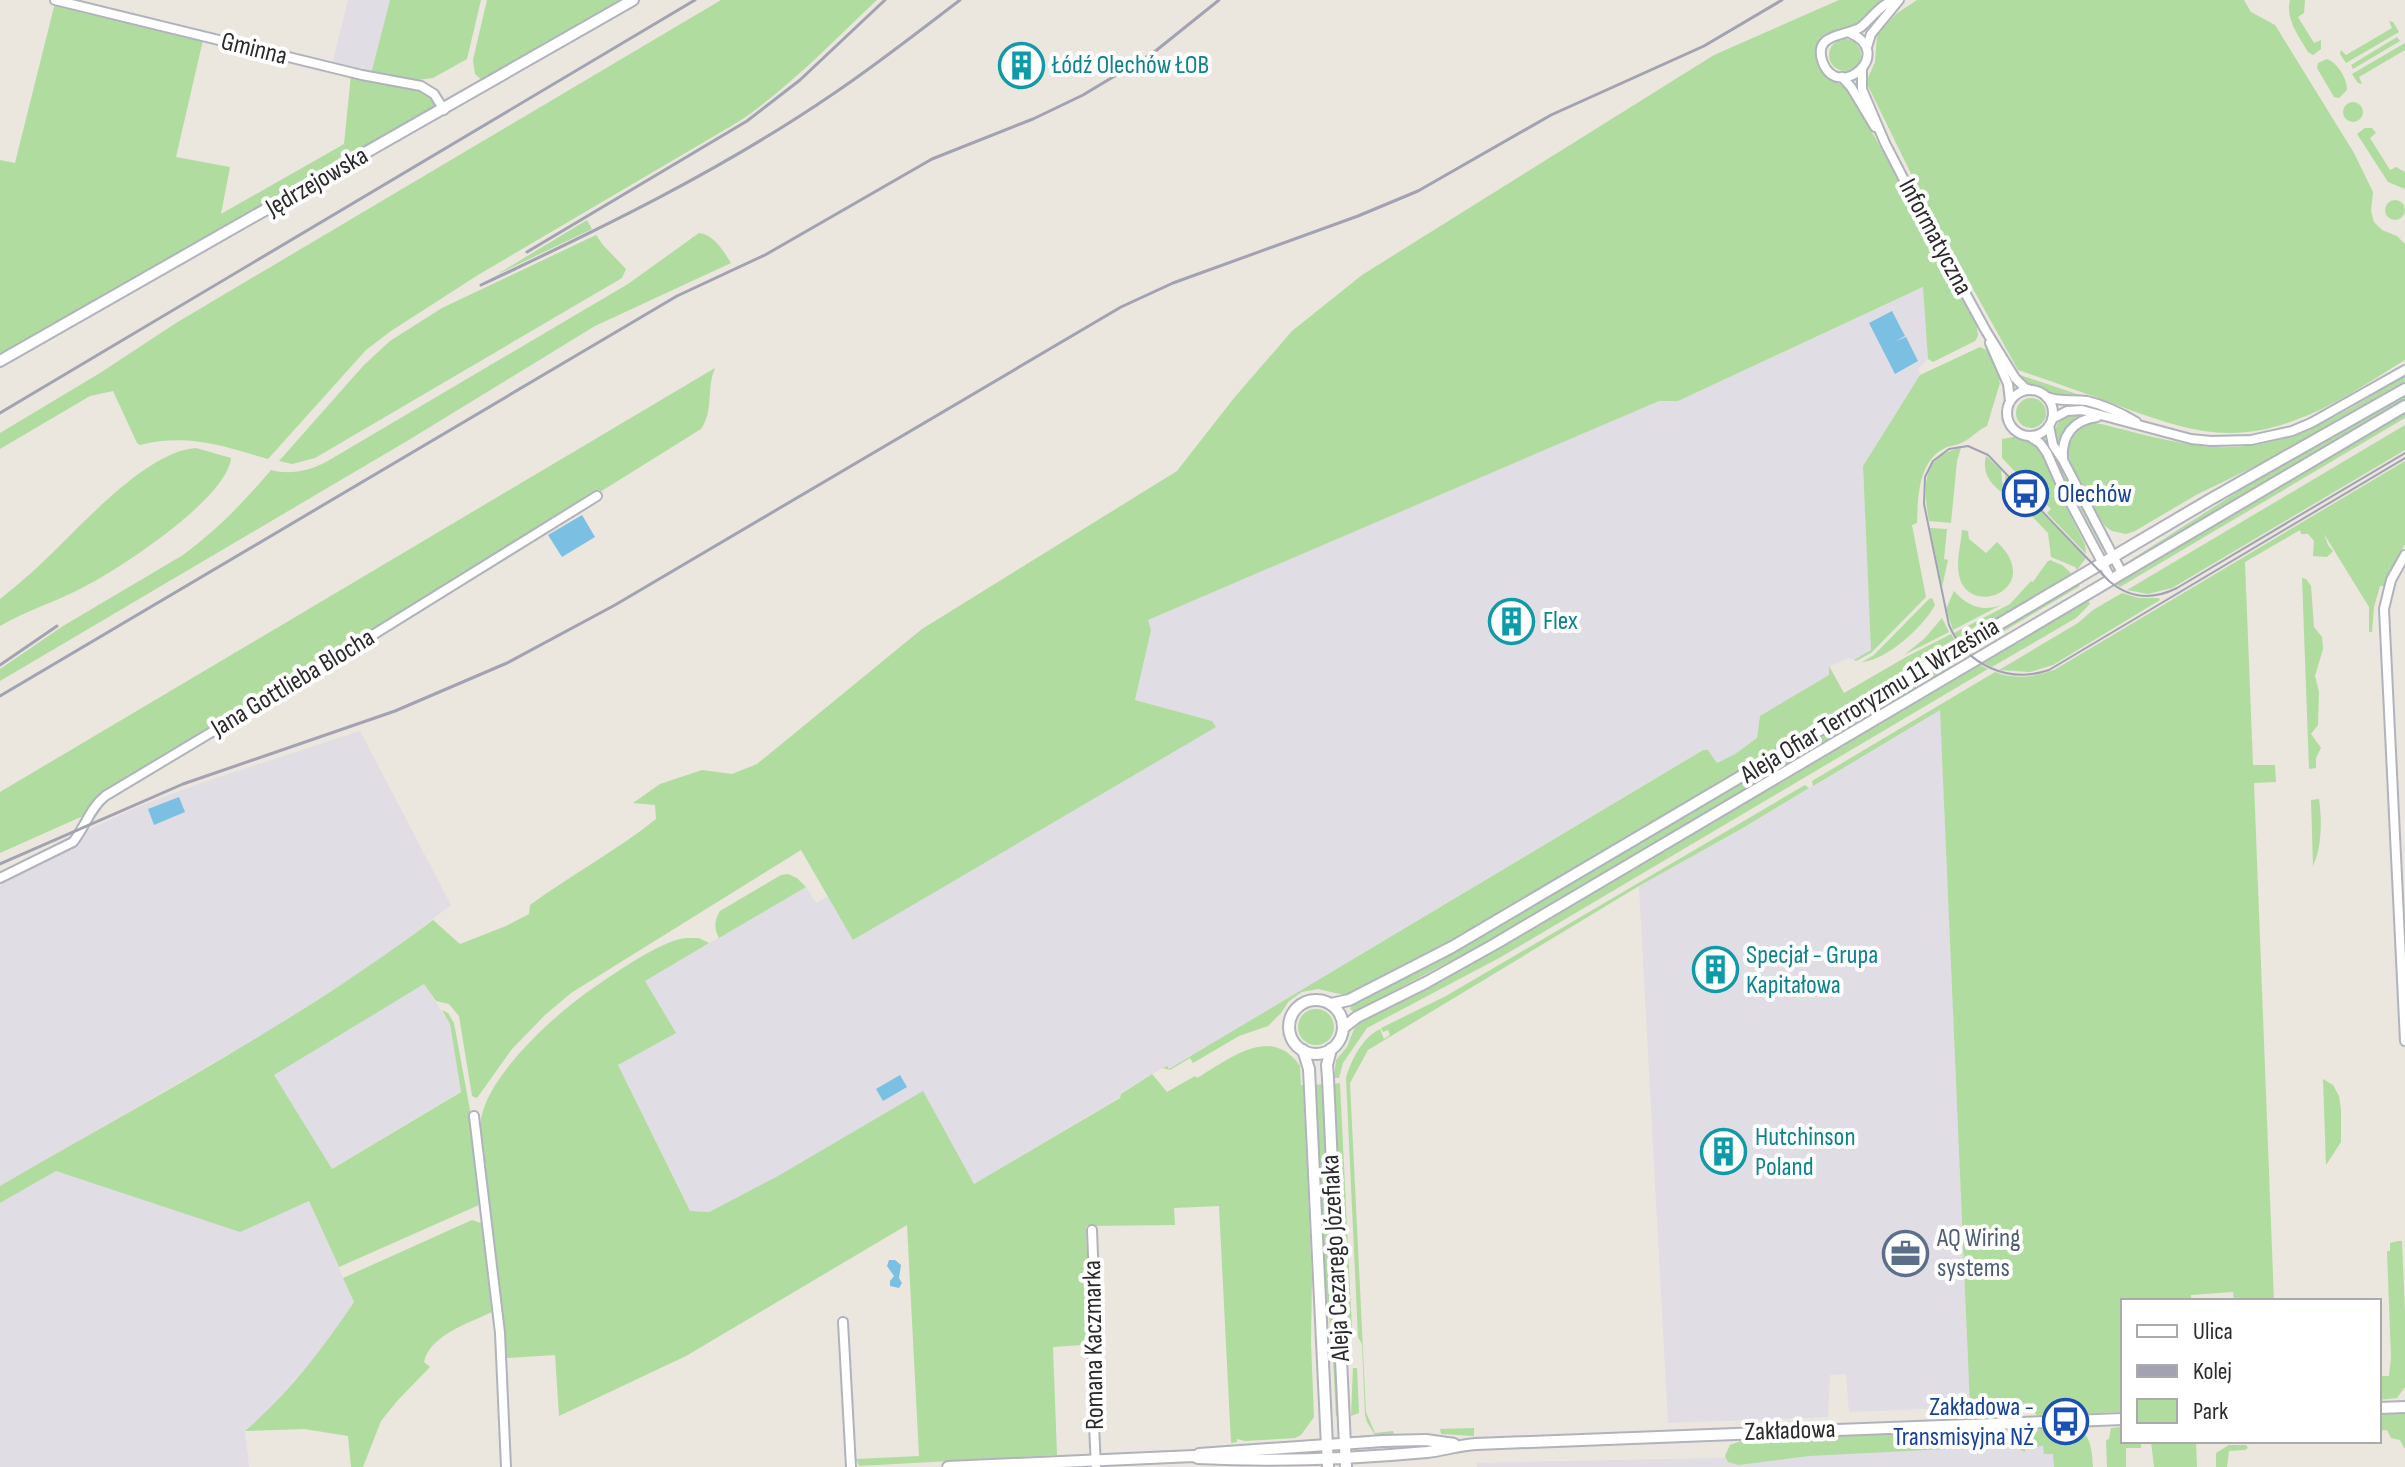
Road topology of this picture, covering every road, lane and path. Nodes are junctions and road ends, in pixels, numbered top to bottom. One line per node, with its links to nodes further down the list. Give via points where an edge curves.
1 (55, 0): 8 (street, Gminna, via 421,86)
2 (633, 0): 8 (street, Jędrzejowska)
3 (1897, 0): 4 (street, Informatyczna, via 1881,6); 5 (street, Informatyczna)
4 (1850, 33): 5 (street); 7 (street, Informatyczna, via 1831,37 1822,50 1828,71)
5 (1867, 47): 6 (street, Informatyczna)
6 (1862, 69): 7 (street); 9 (street, Informatyczna, via 1862,89)
7 (1842, 77): 9 (street, Informatyczna)
8 (444, 110): 11 (street, Jędrzejowska)
9 (1885, 143): 10 (street, Informatyczna)
10 (1986, 331): 14 (street, Informatyczna, via 2015,378); 16 (street, Informatyczna)
11 (0, 361)
12 (2405, 370): 20 (street, via 2311,423 2272,437 2211,441)
13 (2405, 389): 25 (street, Aleja Ofiar Terroryzmu 11 Września)
14 (2031, 390): 15 (street); 16 (street)
15 (2046, 396): 19 (street); 20 (street, via 2095,404)
16 (2010, 402): 21 (street, via 2010,424)
17 (2405, 406): 27 (street, Aleja Ofiar Terroryzmu 11 Września)
18 (2104, 416): 19 (street, via 2075,410 2062,412); 20 (street); 22 (street, via 2070,430)
19 (2051, 423): 21 (street); 22 (street, via 2053,445)
20 (2141, 424)
21 (2029, 436): 26 (street, via 2047,453)
22 (2063, 460): 25 (street)
23 (597, 496): 29 (street, Jana Gottlieba Blocha, via 105,796 70,844)
24 (2405, 555): 32 (street, via 2384,609)
25 (2114, 557): 26 (street, Aleja Ofiar Terroryzmu 11 Września); 27 (street)
26 (2103, 563): 28 (street); 30 (street, Aleja Ofiar Terroryzmu 11 Września, via 1452,947 1349,1000)
27 (2122, 573): 28 (street, Aleja Ofiar Terroryzmu 11 Września)
28 (2111, 579): 31 (street, Aleja Ofiar Terroryzmu 11 Września, via 1509,936)
29 (0, 878)
30 (1331, 1004): 31 (street); 34 (street, via 1307,1001 1290,1016 1291,1037)
31 (1343, 1028): 33 (street)
32 (2405, 1041)
33 (1331, 1049): 34 (street, via 1316,1054); 41 (street, Aleja Cezarego Józefiaka, via 1327,1065)
34 (1303, 1050): 42 (street, Aleja Cezarego Józefiaka, via 1309,1069)
35 (474, 1116): 48 (street, via 500,1333)
36 (1092, 1230): 47 (street, Romana Kaczmarka)
37 (843, 1322): 49 (street)
38 (2405, 1407): 39 (street)
39 (2381, 1408)
40 (2121, 1419): 43 (street, Zakładowa)
41 (1345, 1443): 42 (street, Zakładowa); 43 (street, Zakładowa, via 1426,1440); 46 (street, Aleja Cezarego Józefiaka)
42 (1327, 1444): 44 (street, Zakładowa); 45 (street, Aleja Cezarego Józefiaka)
43 (1458, 1445): 46 (street, Zakładowa)
44 (1194, 1456): 45 (street, Zakładowa); 47 (street, Zakładowa)
45 (1328, 1462): 46 (street, Zakładowa)
46 (1346, 1462)
47 (1096, 1464): 50 (street, Zakładowa)
48 (506, 1467)
49 (851, 1467)
50 (948, 1467)

